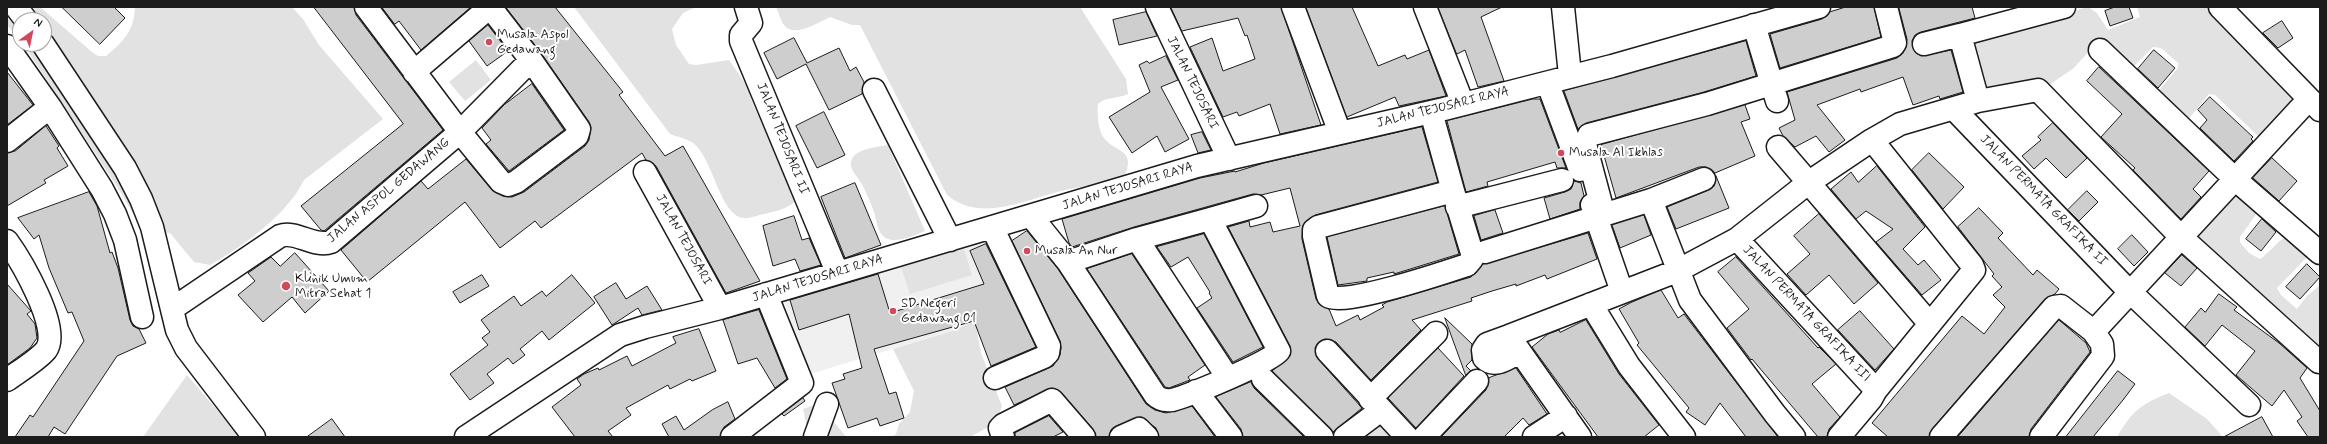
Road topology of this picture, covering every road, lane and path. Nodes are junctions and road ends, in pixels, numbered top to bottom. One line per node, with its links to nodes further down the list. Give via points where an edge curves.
1 (366, 7): 19 (street, JALAN ASPOL GEDAWANG)
2 (490, 7): 18 (street, JALAN ASPOL GEDAWANG); 19 (street, JALAN ASPOL GEDAWANG)
3 (746, 7): 57 (street, JALAN TEJOSARI II, via 751,23 741,35 741,41)
4 (1157, 7): 35 (street, JALAN TEJOSARI)
5 (1293, 7): 31 (street)
6 (1425, 7): 25 (street)
7 (1563, 7): 20 (street)
8 (1819, 7): 12 (street, JALAN TEJOSARI RAYA)
9 (1886, 7): 23 (street, via 1895,43 1893,46)
10 (2064, 7): 13 (street)
11 (2220, 7): 26 (street)
12 (1754, 25): 20 (street, JALAN TEJOSARI RAYA, via 1612,66); 23 (street)
13 (1960, 35): 14 (street); 24 (street)
14 (1924, 44)
15 (7, 46): 27 (street)
16 (2100, 50): 39 (street)
17 (48, 52): 63 (street, via 125,168 141,199 152,227)
18 (531, 60): 30 (street, JALAN ASPOL GEDAWANG); 30 (street, JALAN ASPOL GEDAWANG, via 579,129 577,136 516,182 508,185 501,182)
19 (414, 72): 30 (street, JALAN ASPOL GEDAWANG)
20 (1570, 75): 25 (street, JALAN TEJOSARI RAYA)
21 (1549, 87): 45 (street)
22 (874, 90): 51 (street)
23 (1775, 93): 45 (street, via 1707,104 1589,135 1585,144)
24 (1978, 101): 28 (street, JALAN PERMATA GRAFIKA III); 48 (street, JALAN PERMATA GRAFIKA III, via 2038,90)
25 (1463, 104): 29 (street, JALAN TEJOSARI RAYA)
26 (2315, 105): 39 (street)
27 (50, 107): 33 (street); 64 (street, via 102,188 115,214 125,240)
28 (1954, 109): 32 (street, JALAN PERMATA GRAFIKA III, via 1900,124); 59 (street, JALAN PERMATA GRAFIKA II)
29 (1431, 112): 31 (street, JALAN TEJOSARI RAYA); 41 (street)
30 (460, 132): 63 (street, JALAN ASPOL GEDAWANG, via 331,242 323,245 290,235 280,236)
31 (1340, 133): 35 (street, JALAN TEJOSARI RAYA)
32 (1872, 140): 40 (street, JALAN PERMATA GRAFIKA III); 65 (street, JALAN PERMATA GRAFIKA III, via 1974,270)
33 (7, 141)
34 (1778, 147): 40 (street)
35 (1229, 159): 44 (street, JALAN TEJOSARI RAYA, via 1197,166)
36 (645, 172): 62 (street, JALAN TEJOSARI)
37 (1704, 179): 42 (street)
38 (1562, 180): 41 (street)
39 (2236, 180): 48 (street); 54 (street)
40 (1808, 183): 50 (street, JALAN PERMATA GRAFIKA III); 65 (street)
41 (1455, 199): 41 (street, via 1318,227 1314,230 1328,296 1336,300 1408,284 1467,265 1472,259 1472,254)
42 (1650, 200): 45 (street); 56 (street)
43 (1256, 206): 46 (street)
44 (1031, 216): 47 (street, JALAN TEJOSARI RAYA); 55 (street)
45 (1600, 216): 53 (street); 58 (street)
46 (1210, 219): 49 (street); 71 (street, via 1279,348 1278,353)
47 (992, 227): 51 (street, JALAN TEJOSARI RAYA); 70 (street, via 1049,346 1044,358)
48 (2182, 238): 59 (street); 69 (street)
49 (1137, 239): 55 (street); 71 (street)
50 (1737, 239): 56 (street, JALAN PERMATA GRAFIKA III); 75 (street, JALAN PERMATA GRAFIKA III)
51 (950, 240): 57 (street, JALAN TEJOSARI RAYA)
52 (7, 241): 73 (street, via 21,260 39,299 49,330 49,340 46,350)
53 (1485, 252)
54 (2320, 252)
55 (1068, 262): 76 (street, via 1155,395 1160,399 1173,400)
56 (1677, 271): 58 (street, JALAN PERMATA GRAFIKA III); 98 (street, via 1690,300)
57 (837, 272): 60 (street, JALAN TEJOSARI RAYA)
58 (1622, 292): 61 (street, JALAN PERMATA GRAFIKA III)
59 (2131, 292): 66 (street); 79 (street, JALAN PERMATA GRAFIKA II)
60 (766, 294): 62 (street, JALAN TEJOSARI RAYA); 84 (street, via 802,383)
61 (1591, 304): 80 (street, JALAN PERMATA GRAFIKA III, via 1514,344); 97 (street, via 1629,366)
62 (720, 308): 81 (street, JALAN TEJOSARI RAYA, via 620,335)
63 (172, 309): 82 (street, via 177,330 186,348)
64 (142, 317)
65 (1930, 324): 75 (street, JALAN PERMATA GRAFIKA III)
66 (2093, 331): 100 (street, via 2061,306 2054,307); 101 (street, via 2102,344 2103,356)
67 (1436, 333): 78 (street)
68 (1327, 351): 78 (street)
69 (2320, 362)
70 (995, 378)
71 (1228, 378): 76 (street)
72 (1263, 379): 91 (street)
73 (7, 380)
74 (1477, 381): 94 (street)
75 (1876, 390): 99 (street, JALAN PERMATA GRAFIKA III, via 1871,400)
76 (1196, 391): 90 (street)
77 (827, 404): 85 (street)
78 (1376, 405): 92 (street); 93 (street)
79 (2249, 405)
80 (1566, 416): 95 (street); 96 (street, JALAN PERMATA GRAFIKA III)
81 (491, 430): 83 (street, JALAN TEJOSARI RAYA)
82 (254, 437)
83 (466, 437)
84 (732, 437)
85 (816, 437)
86 (1002, 437): 87 (street, via 1000,428 1003,425 1052,400)
87 (1084, 437)
88 (1121, 437): 89 (street, via 1136,429)
89 (1147, 437)
90 (1232, 437)
91 (1322, 437)
92 (1345, 437)
93 (1407, 437)
94 (1424, 437)
95 (1534, 437)
96 (1580, 437)
97 (1684, 437)
98 (1794, 437)
99 (1840, 437)
100 (1941, 437)
101 (2041, 437)

